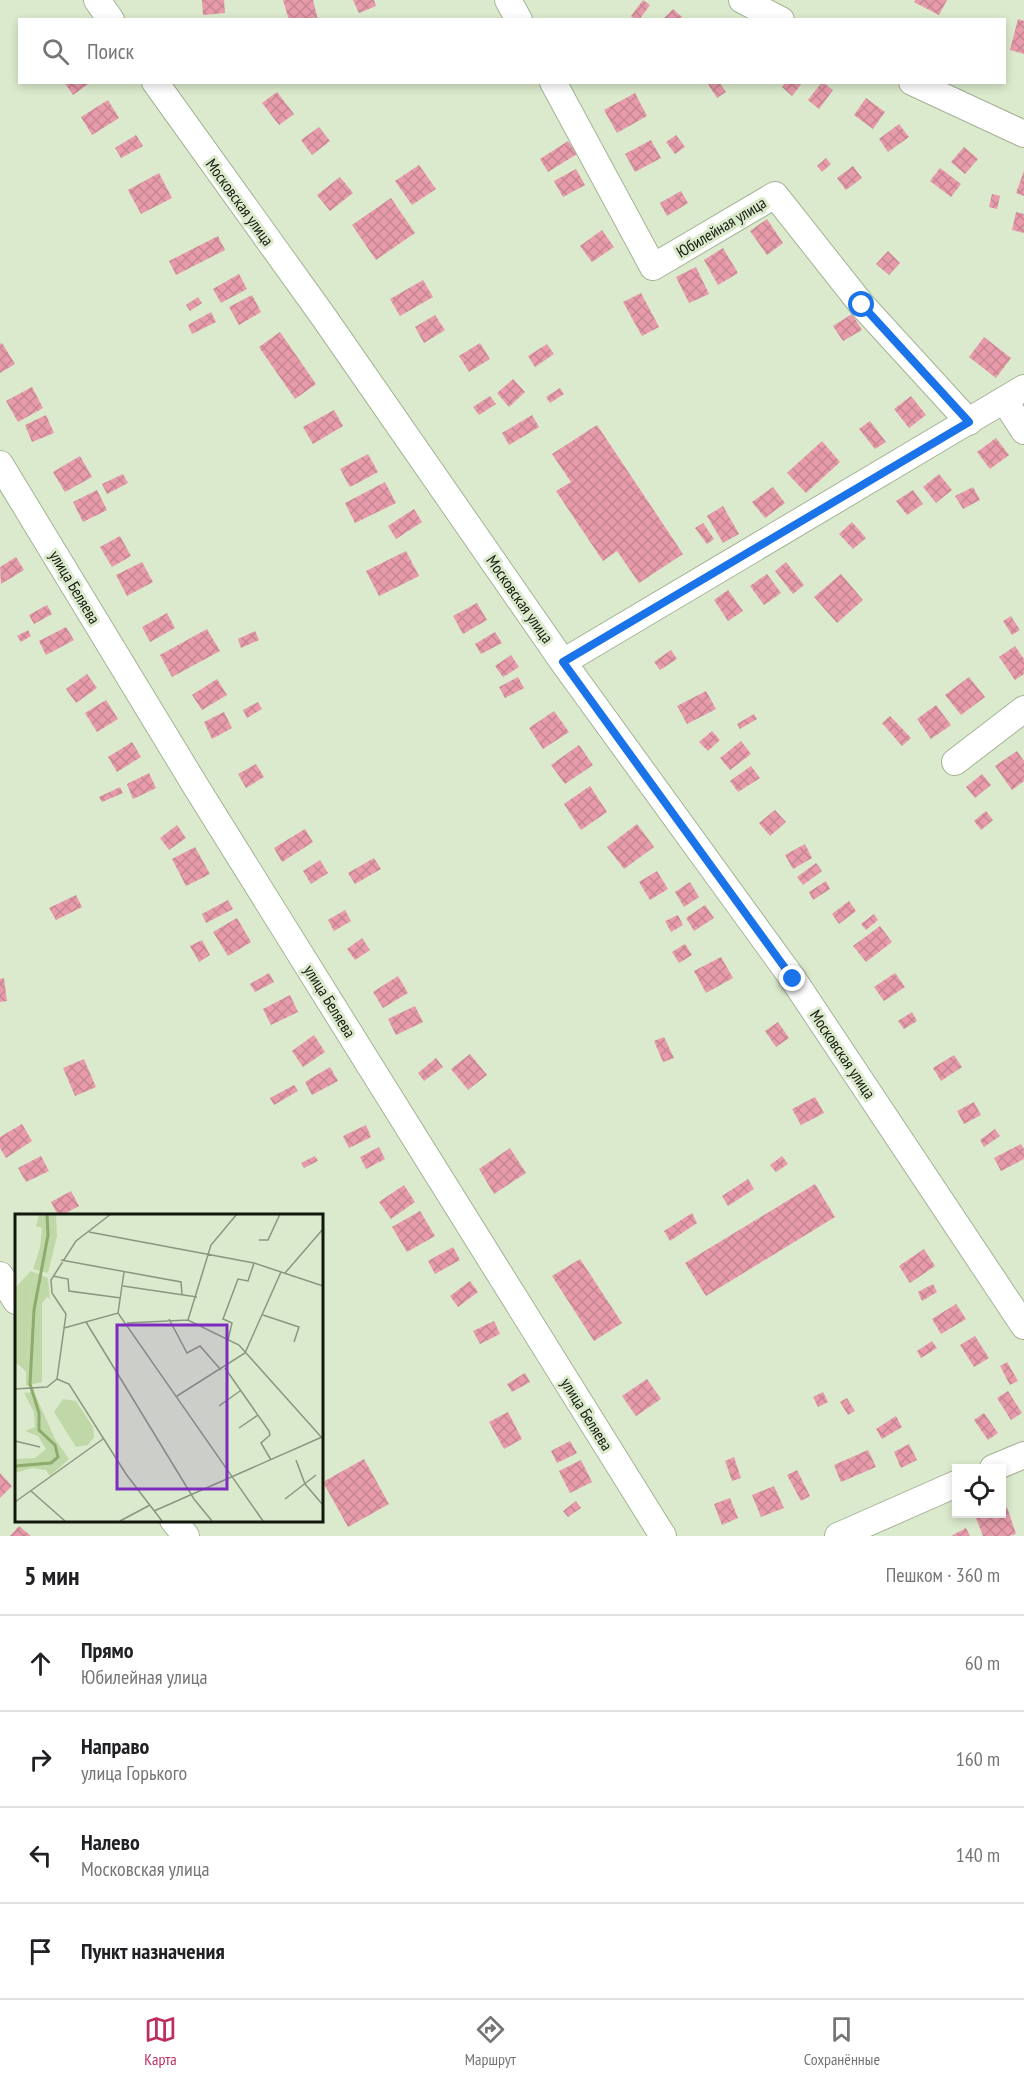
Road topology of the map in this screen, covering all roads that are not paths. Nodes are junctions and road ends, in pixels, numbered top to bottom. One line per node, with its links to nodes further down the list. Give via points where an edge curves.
1 (97, 0): 4 (street)
2 (508, 0): 5 (street)
3 (742, 0): 6 (street)
4 (110, 18)
5 (518, 18)
6 (777, 18)
7 (156, 84): 15 (street, Московская улица)
8 (554, 84): 12 (street, Юбилейная улица, via 652,267 775,195 862,305)
9 (916, 84): 10 (street)
10 (1024, 134)
11 (1014, 394): 12 (street); 13 (street)
12 (969, 422): 15 (street)
13 (1024, 431)
14 (0, 464): 26 (street, улица Беляева)
15 (563, 662): 20 (street, Московская улица, via 793,979)
16 (1024, 709): 17 (street)
17 (955, 762)
18 (0, 1275): 19 (street)
19 (15, 1298)
20 (1024, 1326)
21 (1024, 1455): 22 (street)
22 (1003, 1464)
23 (952, 1486): 27 (street)
24 (174, 1521): 25 (street)
25 (186, 1536)
26 (663, 1536)
27 (838, 1536)

